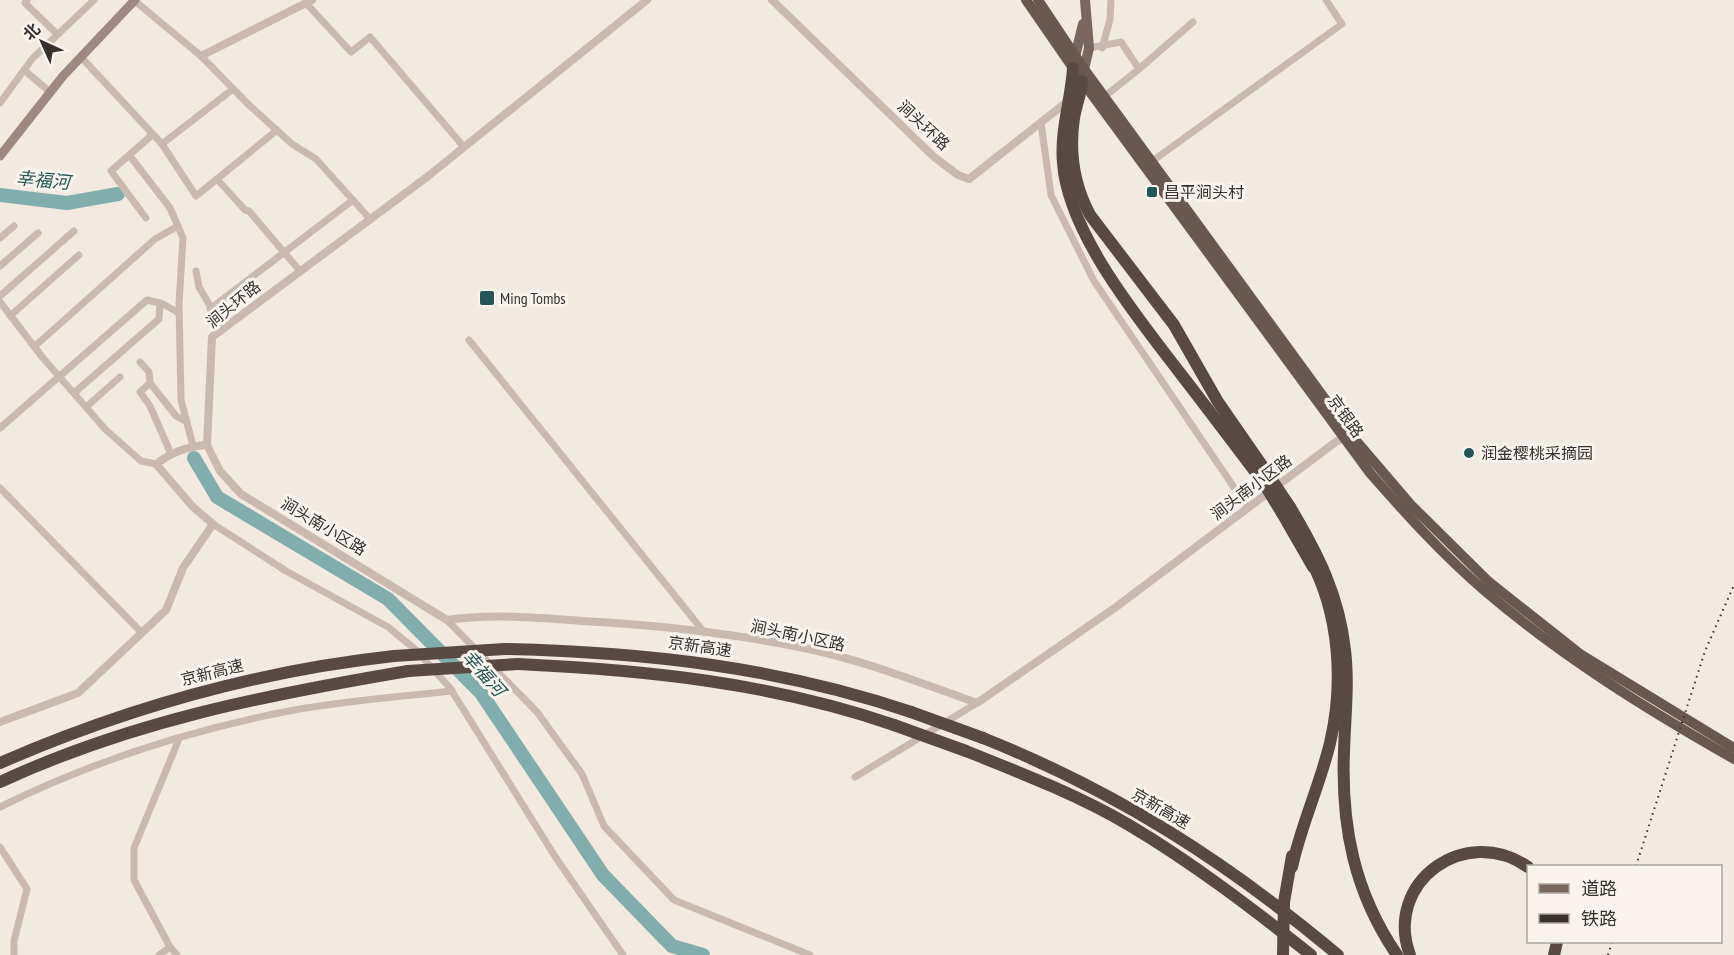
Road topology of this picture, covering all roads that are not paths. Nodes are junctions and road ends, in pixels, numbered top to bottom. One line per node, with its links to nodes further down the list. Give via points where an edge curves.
1 (27, 0): 14 (street, via 25,3)
2 (94, 0): 14 (street)
3 (647, 0): 31 (street, 涧头环路)
4 (772, 0): 27 (street, 涧头环路, via 934,157 958,175 969,179)
5 (1026, 0): 19 (highway, 京银路)
6 (1038, 0): 19 (highway, 京银路)
7 (1080, 0): 19 (main road, via 1083,32)
8 (1085, 0): 15 (main road)
9 (1111, 0): 16 (street)
10 (1326, 0): 34 (street, via 1342,24)
11 (309, 1): 17 (street); 31 (street, via 351,52 370,37)
12 (131, 2): 17 (street); 18 (main road)
13 (1193, 22): 20 (street)
14 (57, 34): 21 (street)
15 (1089, 48): 16 (street); 19 (main road)
16 (1102, 48): 20 (street, via 1121,42)
17 (201, 56): 22 (street)
18 (81, 57): 23 (main road); 29 (street)
19 (1078, 68): 24 (highway, 京银路); 25 (highway); 66 (highway, 京银路); 71 (highway, via 1072,145 1081,199 1174,325)
20 (1139, 69): 24 (street)
21 (24, 70): 23 (street); 26 (street)
22 (233, 88): 28 (street); 30 (street)
23 (50, 92): 32 (main road)
24 (1104, 97): 34 (highway, 京银路)
25 (1068, 101): 27 (street, 涧头环路); 71 (highway, via 1063,149 1066,180 1101,262 1142,323)
26 (0, 103)
27 (1041, 123): 73 (street, via 1051,195 1094,280)
28 (277, 130): 35 (street); 36 (street, via 316,159)
29 (152, 135): 30 (street); 33 (street)
30 (162, 144): 35 (street, via 196,196)
31 (464, 147): 38 (street, 涧头环路)
32 (0, 156)
33 (130, 156): 37 (street, via 111,171); 39 (street, via 170,208)
34 (1151, 162): 66 (highway, 京银路)
35 (217, 179): 44 (street)
36 (353, 200): 38 (street); 44 (street)
37 (146, 218)
38 (370, 219): 48 (street, 涧头环路)
39 (178, 225): 53 (street, via 183,238); 57 (street, via 155,239)
40 (14, 226): 43 (street)
41 (74, 231): 49 (street)
42 (38, 233): 46 (street)
43 (0, 238)
44 (284, 254): 48 (street); 52 (street)
45 (79, 255): 54 (street)
46 (0, 266)
47 (196, 271): 52 (street)
48 (300, 271): 55 (street, 涧头环路)
49 (0, 296)
50 (0, 302): 54 (street)
51 (160, 303): 53 (street); 59 (street, via 147,300); 62 (street, via 159,319)
52 (210, 309): 55 (street)
53 (179, 313): 64 (street, via 181,400)
54 (10, 316): 57 (street)
55 (223, 328): 67 (street, 涧头环路, via 212,337)
56 (468, 340): 77 (street)
57 (34, 347): 59 (street)
58 (140, 362): 61 (street, via 149,372)
59 (59, 376): 62 (street); 65 (street)
60 (120, 377): 63 (street)
61 (150, 384): 64 (street, via 176,416); 69 (street, via 140,392)
62 (74, 393): 63 (street)
63 (86, 407): 70 (street, via 141,460)
64 (187, 422): 68 (street)
65 (0, 428)
66 (1348, 437): 73 (street, 涧头南小区路); 83 (highway, 京银路, via 1450,546 1536,620 1589,660); 84 (highway, 京银路, via 1370,473 1436,544 1522,621 1575,661)
67 (207, 445): 68 (street); 76 (street, 涧头南小区路, via 220,471 241,494)
68 (193, 446): 69 (street)
69 (171, 454): 70 (street)
70 (156, 464): 75 (street)
71 (1266, 480): 74 (highway, bridge)
72 (0, 488): 78 (street)
73 (1248, 508): 80 (street, 涧头南小区路, via 1116,607)
74 (1285, 510): 97 (highway, bridge, via 1315,570 1329,624 1334,692 1326,748 1292,856 1284,902); 97 (highway, bridge, via 1317,571 1332,619 1338,692 1330,744 1288,882); 100 (highway, via 1326,571 1342,626 1347,696 1343,798 1346,832 1364,897)
75 (213, 524): 78 (street, via 183,568 166,610); 79 (street, via 286,571 388,627 416,650)
76 (447, 620): 77 (street, 涧头南小区路, via 473,616 529,617); 96 (street, via 537,712 582,774 604,826 674,900)
77 (704, 632): 80 (street, 涧头南小区路, via 806,648)
78 (142, 633): 81 (street, via 78,693)
79 (452, 691): 82 (street, via 292,711); 95 (street, via 556,858)
80 (977, 703): 86 (street)
81 (0, 722)
82 (179, 739): 88 (street, via 94,765); 91 (street, via 134,848 134,880)
83 (1734, 748)
84 (1734, 759)
85 (0, 763): 99 (highway, 京新高速, bridge, via 45,743 196,692 276,673 394,656 505,649 649,655 730,666 871,698 983,738 1081,781 1210,855)
86 (855, 777)
87 (0, 782): 98 (highway, 京新高速, bridge, via 53,758 208,709 408,671 518,664 727,682 792,695 894,725 1074,797 1127,824 1199,871)
88 (0, 807)
89 (0, 847): 92 (street, via 27,889)
90 (1527, 866): 101 (highway, via 1511,856 1484,850 1455,856 1432,870 1419,883 1406,910 1405,934)
91 (170, 947): 93 (street); 94 (street)
92 (14, 955)
93 (159, 955)
94 (177, 955)
95 (623, 955)
96 (810, 955)
97 (1283, 955)
98 (1311, 955)
99 (1338, 955)
100 (1397, 955)
101 (1410, 955)

